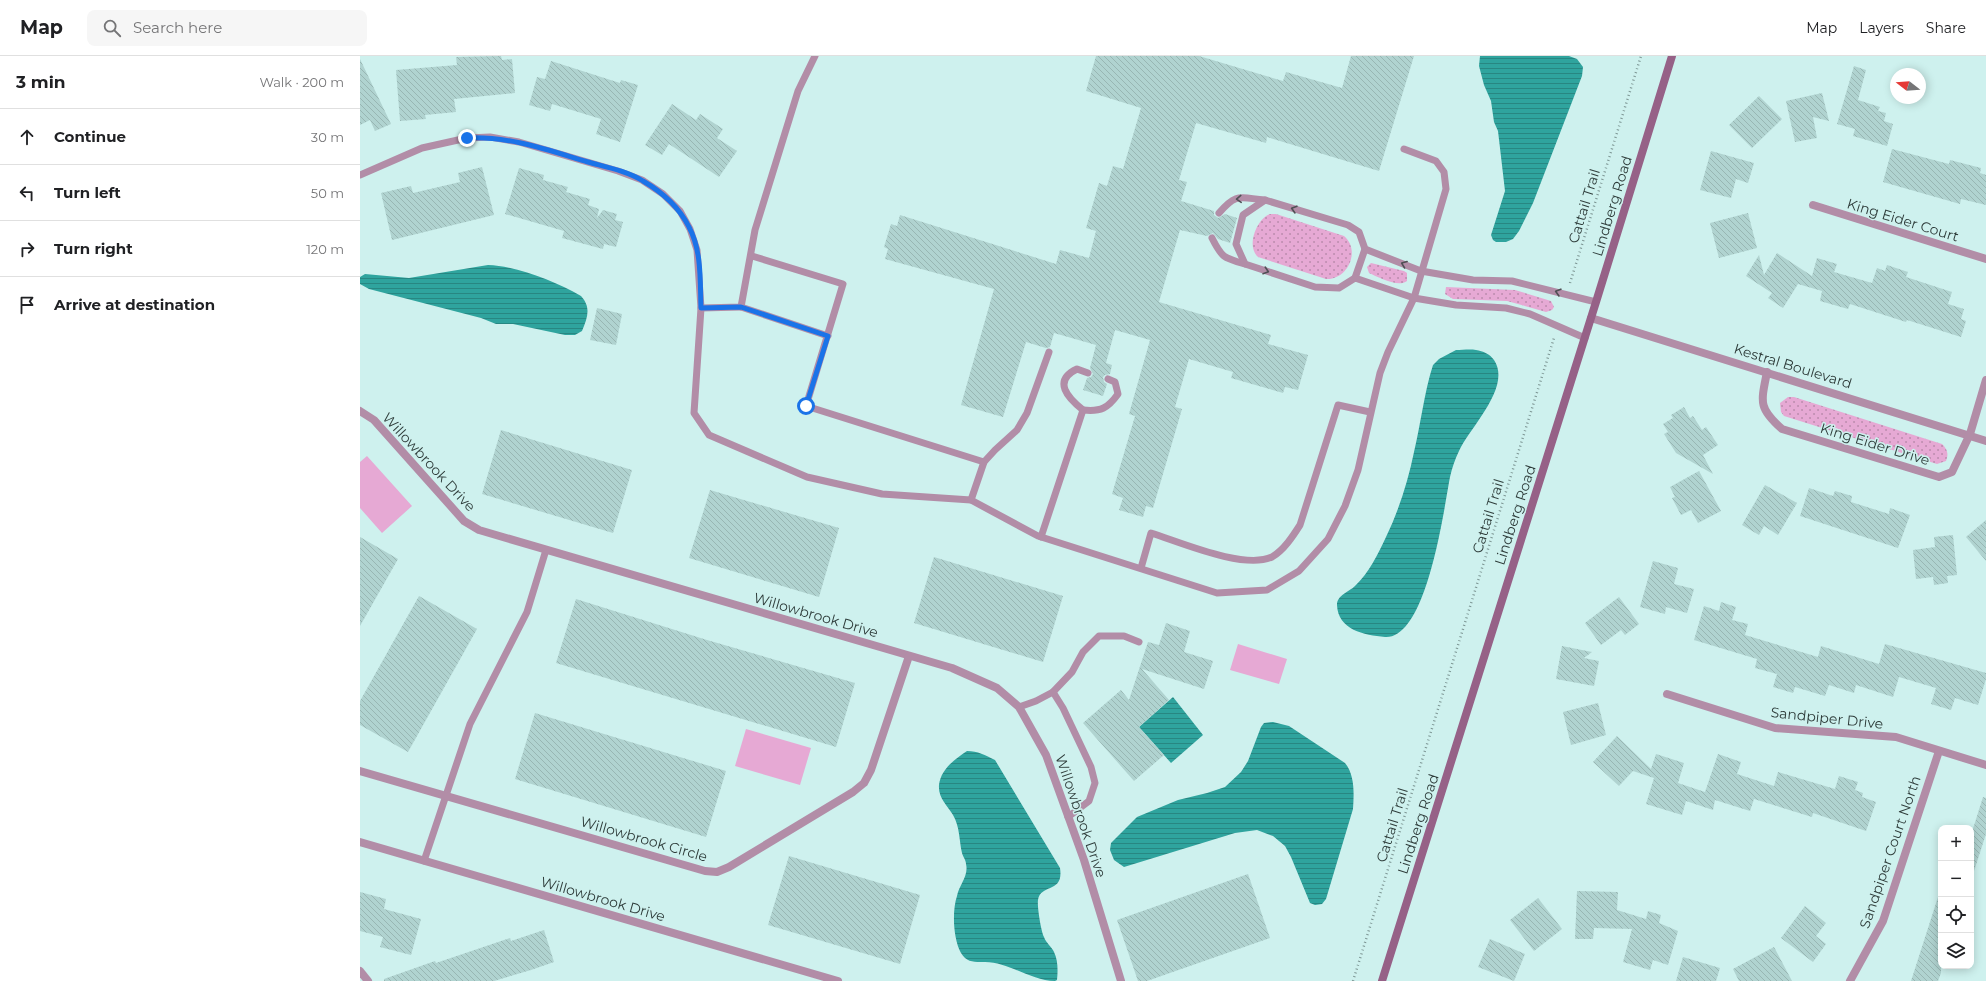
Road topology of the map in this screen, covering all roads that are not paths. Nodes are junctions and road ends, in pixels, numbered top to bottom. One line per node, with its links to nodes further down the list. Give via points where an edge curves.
1 (814, 56): 10 (lane, via 798,90 755,230)
2 (1672, 56): 16 (main road, Lindberg Road)
3 (1404, 149): 13 (lane, via 1436,161 1444,172 1446,189)
4 (360, 175): 18 (lane, via 422,148 467,138 490,137 518,142 636,178 663,194 680,211 690,229 697,250)
5 (1265, 200): 7 (lane, one-way to 7, via 1237,198 1230,200); 9 (lane, one-way to 5, via 1359,232 1348,225); 12 (lane, via 1243,215 1236,244)
6 (1812, 205): 11 (street, King Eider Court)
7 (1219, 213)
8 (1212, 238): 12 (lane, via 1225,259)
9 (1365, 250): 13 (lane, one-way to 9); 14 (lane)
10 (752, 256): 17 (lane); 20 (lane, via 844,284)
11 (1986, 259)
12 (1245, 264): 14 (lane, one-way to 14, via 1315,287 1339,288)
13 (1421, 271): 15 (lane); 16 (lane, one-way to 13, via 1512,281 1473,280)
14 (1355, 278): 15 (lane)
15 (1414, 298): 21 (lane, via 1456,305 1506,308 1530,314); 29 (lane, via 1388,352)
16 (1596, 302): 19 (main road, Lindberg Road)
17 (741, 307): 18 (lane); 20 (lane)
18 (701, 308): 33 (lane, via 694,413 709,436 807,477 882,494)
19 (1591, 318): 21 (main road, Lindberg Road); 23 (street, Kestral Boulevard)
20 (828, 336): 32 (lane, via 806,406)
21 (1585, 338): 53 (main road, Lindberg Road)
22 (1049, 352): 32 (lane, via 1027,413 1017,430)
23 (1767, 372): 30 (street, Kestral Boulevard); 30 (street, King Eider Drive, via 1762,401 1768,417 1782,429 1926,474 1939,477 1952,472)
24 (1088, 373): 27 (lane, via 1077,369 1064,379 1065,391)
25 (1108, 379): 27 (lane, via 1115,382 1118,394 1110,406 1093,412)
26 (1986, 380): 30 (street, King Eider Drive)
27 (1083, 410): 34 (lane)
28 (360, 411): 35 (street, Willowbrook Drive, via 374,420 464,521 480,530)
29 (1370, 412): 36 (lane, via 1358,470 1345,506 1328,539 1299,571 1267,590 1217,593); 36 (lane, via 1338,405 1300,525 1290,541 1272,557 1250,561 1234,559 1151,532)
30 (1970, 434): 31 (street, Kestral Boulevard)
31 (1986, 441)
32 (984, 462): 33 (lane)
33 (971, 500): 34 (lane)
34 (1041, 537): 36 (lane)
35 (546, 550): 38 (street, Willowbrook Drive); 45 (lane, via 527,612 470,724)
36 (1141, 568)
37 (1139, 642): 39 (lane, via 1124,636 1099,636 1083,652 1072,672)
38 (909, 656): 41 (street, Willowbrook Drive, via 952,668 997,688); 45 (street, Willowbrook Circle, via 872,770 864,783 834,804 717,872 705,871)
39 (1053, 692): 41 (lane); 46 (lane, via 1091,767 1095,783 1089,801)
40 (1667, 694): 42 (street, Sandpiper Drive, via 1775,728 1896,737)
41 (1019, 707): 46 (street, Willowbrook Drive, via 1046,755)
42 (1939, 751): 43 (street, Sandpiper Drive); 54 (street, Sandpiper Court North, via 1883,921)
43 (1986, 765)
44 (360, 771): 45 (street, Willowbrook Circle)
45 (445, 795): 48 (lane)
46 (1068, 817): 52 (street, Willowbrook Drive, via 1084,860)
47 (360, 842): 48 (street, Willowbrook Drive)
48 (424, 861): 51 (street, Willowbrook Drive)
49 (360, 971): 50 (street)
50 (368, 981)
51 (838, 981)
52 (1121, 981)
53 (1382, 981)
54 (1850, 981)

